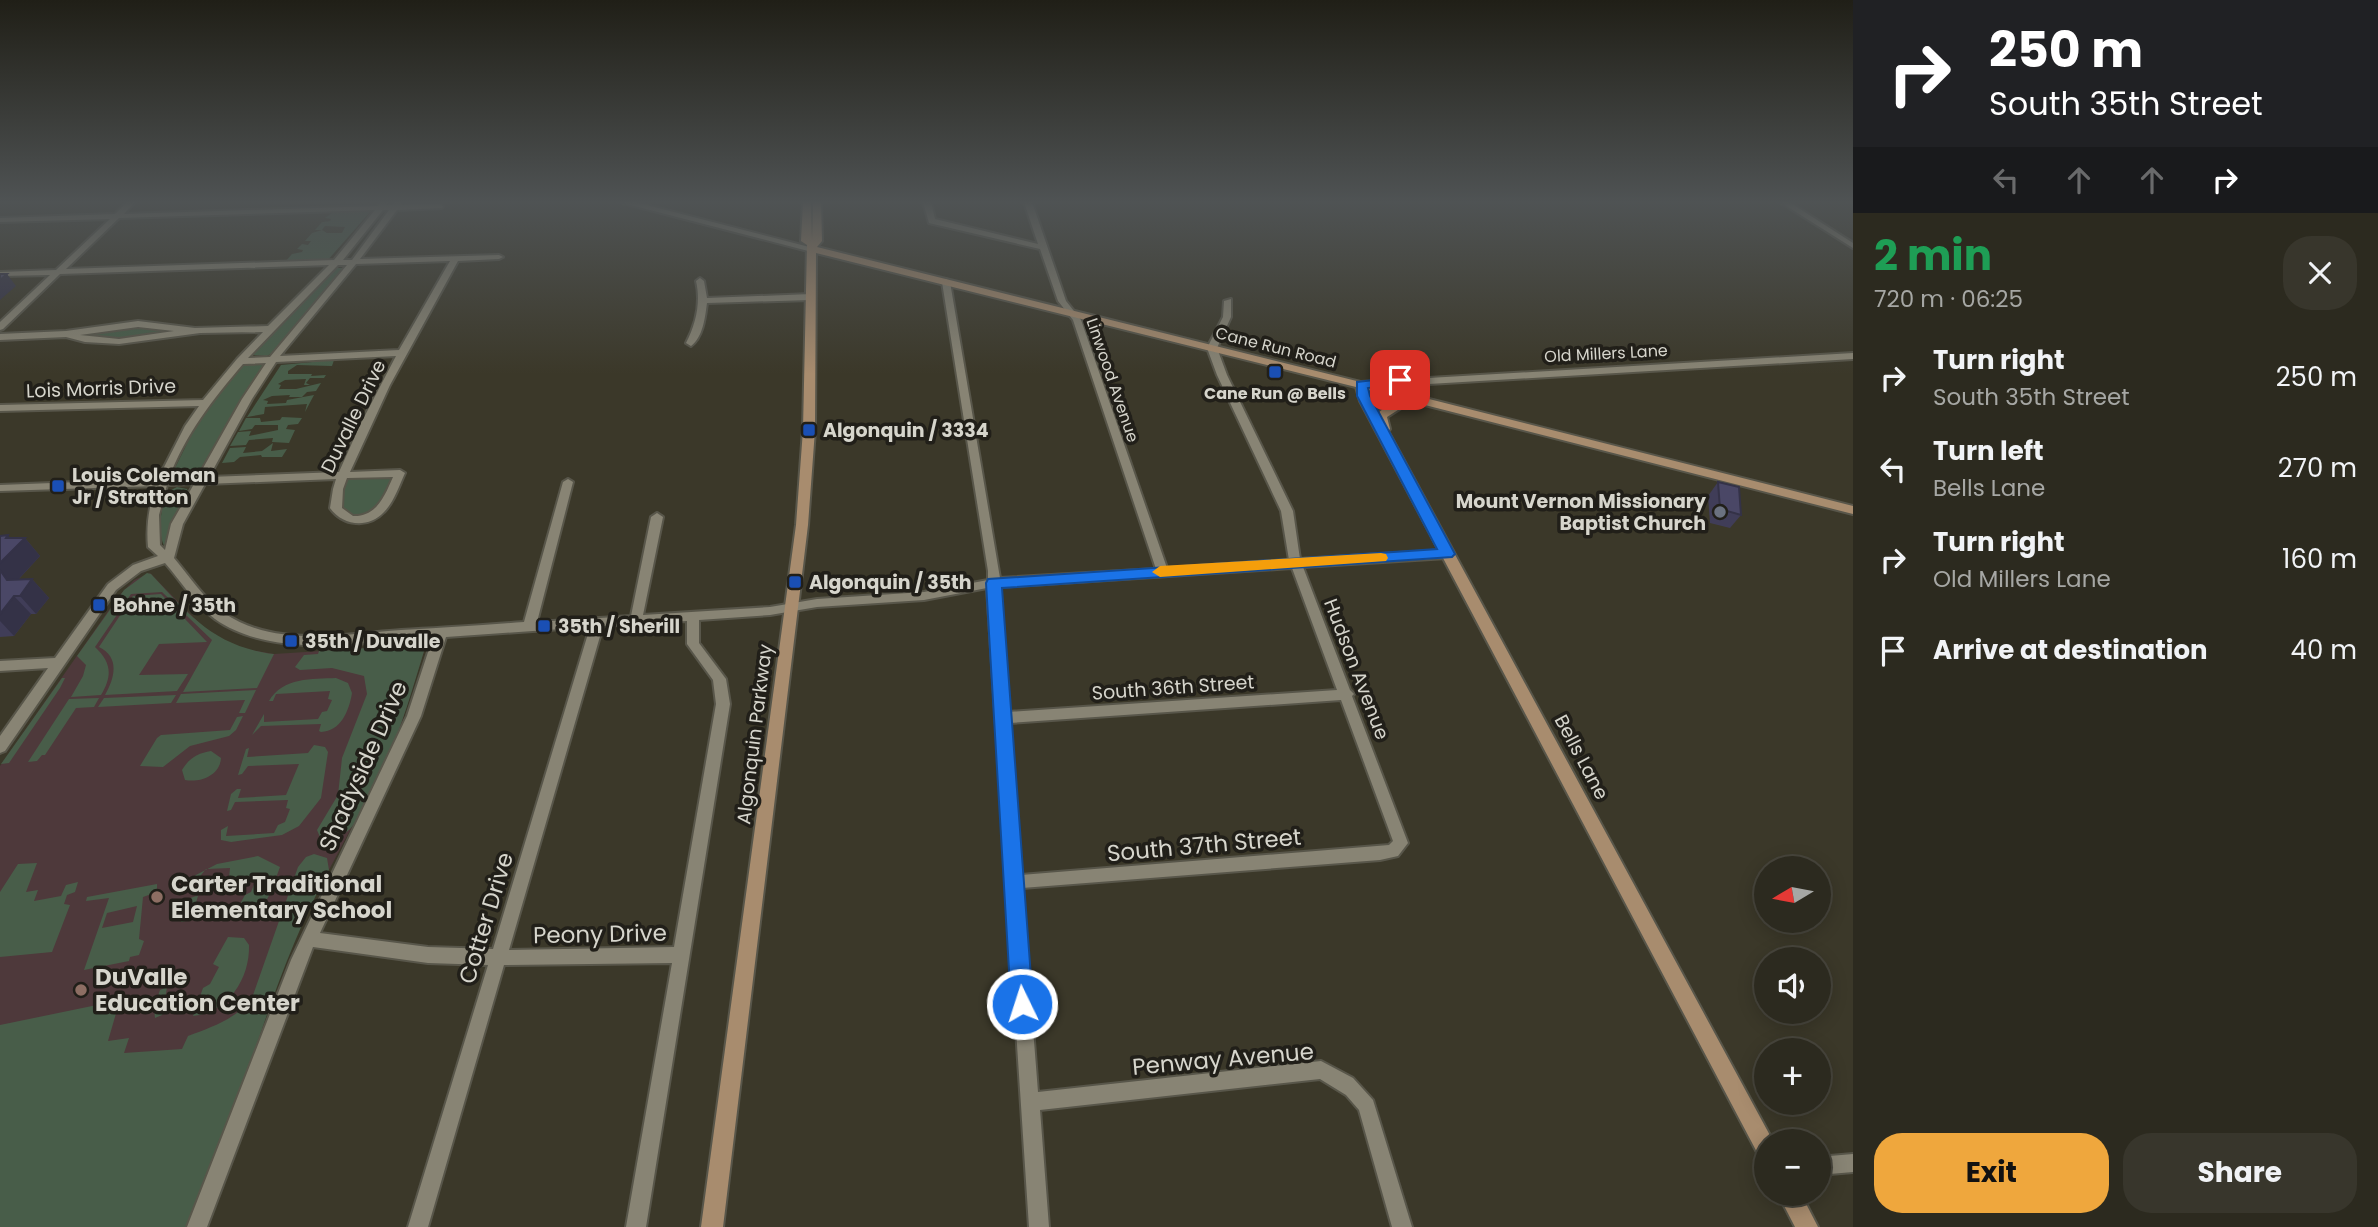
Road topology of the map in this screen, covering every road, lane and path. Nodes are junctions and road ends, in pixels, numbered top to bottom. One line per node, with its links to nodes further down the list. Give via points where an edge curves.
1 (72, 259): 11 (street)
2 (337, 259): 10 (street)
3 (356, 259): 9 (street)
4 (424, 259): 9 (street)
5 (455, 259): 26 (street, Duvalle Drive)
6 (812, 259): 15 (main road, Algonquin Parkway)
7 (859, 259): 14 (main road, Cane Run Road)
8 (1047, 259): 18 (street, Linwood Avenue)
9 (354, 262): 10 (street); 28 (street)
10 (334, 263): 11 (street); 20 (street)
11 (59, 272): 12 (street); 19 (street)
12 (0, 274)
13 (700, 281): 16 (street)
14 (946, 282): 18 (main road, Cane Run Road); 47 (street)
15 (811, 297): 16 (street); 48 (main road, Algonquin Parkway, via 809,430)
16 (702, 300): 24 (street)
17 (1228, 301): 25 (street, via 1227,317)
18 (1070, 312): 25 (main road, Cane Run Road); 46 (street, Linwood Avenue, via 1077,320)
19 (0, 327)
20 (270, 328): 21 (street); 29 (street)
21 (197, 331): 22 (street, via 138,324); 22 (street, via 121,342)
22 (66, 334): 23 (street)
23 (0, 337)
24 (691, 343)
25 (1212, 348): 31 (main road, Cane Run Road); 45 (street, Hudson Avenue, via 1287,511)
26 (403, 352): 28 (street); 36 (street, Duvalle Drive)
27 (1853, 356): 30 (street, Old Millers Lane)
28 (273, 359): 29 (street); 37 (street)
29 (240, 361): 33 (street)
30 (1416, 380): 31 (street, Old Millers Lane); 32 (main road, via 1414,393)
31 (1361, 385): 32 (main road, Cane Run Road); 35 (main road, Bells Lane)
32 (1426, 401): 35 (main road, via 1387,409 1381,417); 41 (main road, Cane Run Road)
33 (204, 403): 34 (street, Lois Morris Drive); 38 (street)
34 (0, 408)
35 (1387, 440): 43 (main road, Bells Lane)
36 (342, 475): 36 (street, Duvalle Drive, via 400,473 383,508 369,519 354,521 336,508); 37 (street)
37 (200, 481): 38 (street); 44 (street, via 177,524)
38 (162, 482): 40 (street); 44 (street, via 151,532 155,547)
39 (568, 482): 52 (street)
40 (0, 489)
41 (1853, 510)
42 (657, 517): 50 (street)
43 (1447, 554): 45 (street); 65 (main road, Bells Lane)
44 (169, 557): 53 (street, via 211,610 251,633 300,641); 54 (street, via 137,568 112,587)
45 (1297, 563): 46 (street); 56 (street, Hudson Avenue)
46 (1163, 572): 47 (street)
47 (993, 583): 48 (street, via 924,596); 57 (street)
48 (792, 607): 49 (street); 72 (main road, Algonquin Parkway)
49 (693, 616): 50 (street); 62 (street, via 693,644 717,673 724,699)
50 (636, 620): 51 (street)
51 (598, 622): 52 (street); 63 (street, Cotter Drive)
52 (529, 627): 53 (street)
53 (441, 632): 61 (street, Shadyside Drive, via 399,751)
54 (59, 663): 55 (street); 58 (street)
55 (0, 666)
56 (1347, 694): 57 (street, South 36th Street); 59 (street, Hudson Avenue, via 1401,839)
57 (1002, 718): 60 (street)
58 (0, 747)
59 (1396, 849): 60 (street, South 37th Street)
60 (1014, 882): 64 (street)
61 (309, 939): 63 (street, Peony Drive, via 393,952); 69 (street, Shadyside Drive)
62 (682, 955): 63 (street, Peony Drive); 71 (street)
63 (499, 957): 70 (street, Cotter Drive)
64 (1030, 1102): 73 (street); 74 (street, Penway Avenue, via 1321,1070 1345,1082 1367,1106)
65 (1755, 1129)
66 (1853, 1163): 67 (street)
67 (1831, 1166)
68 (1796, 1206): 75 (main road)
69 (197, 1227)
70 (418, 1227)
71 (636, 1227)
72 (712, 1227)
73 (1039, 1227)
74 (1402, 1227)
75 (1807, 1227)

